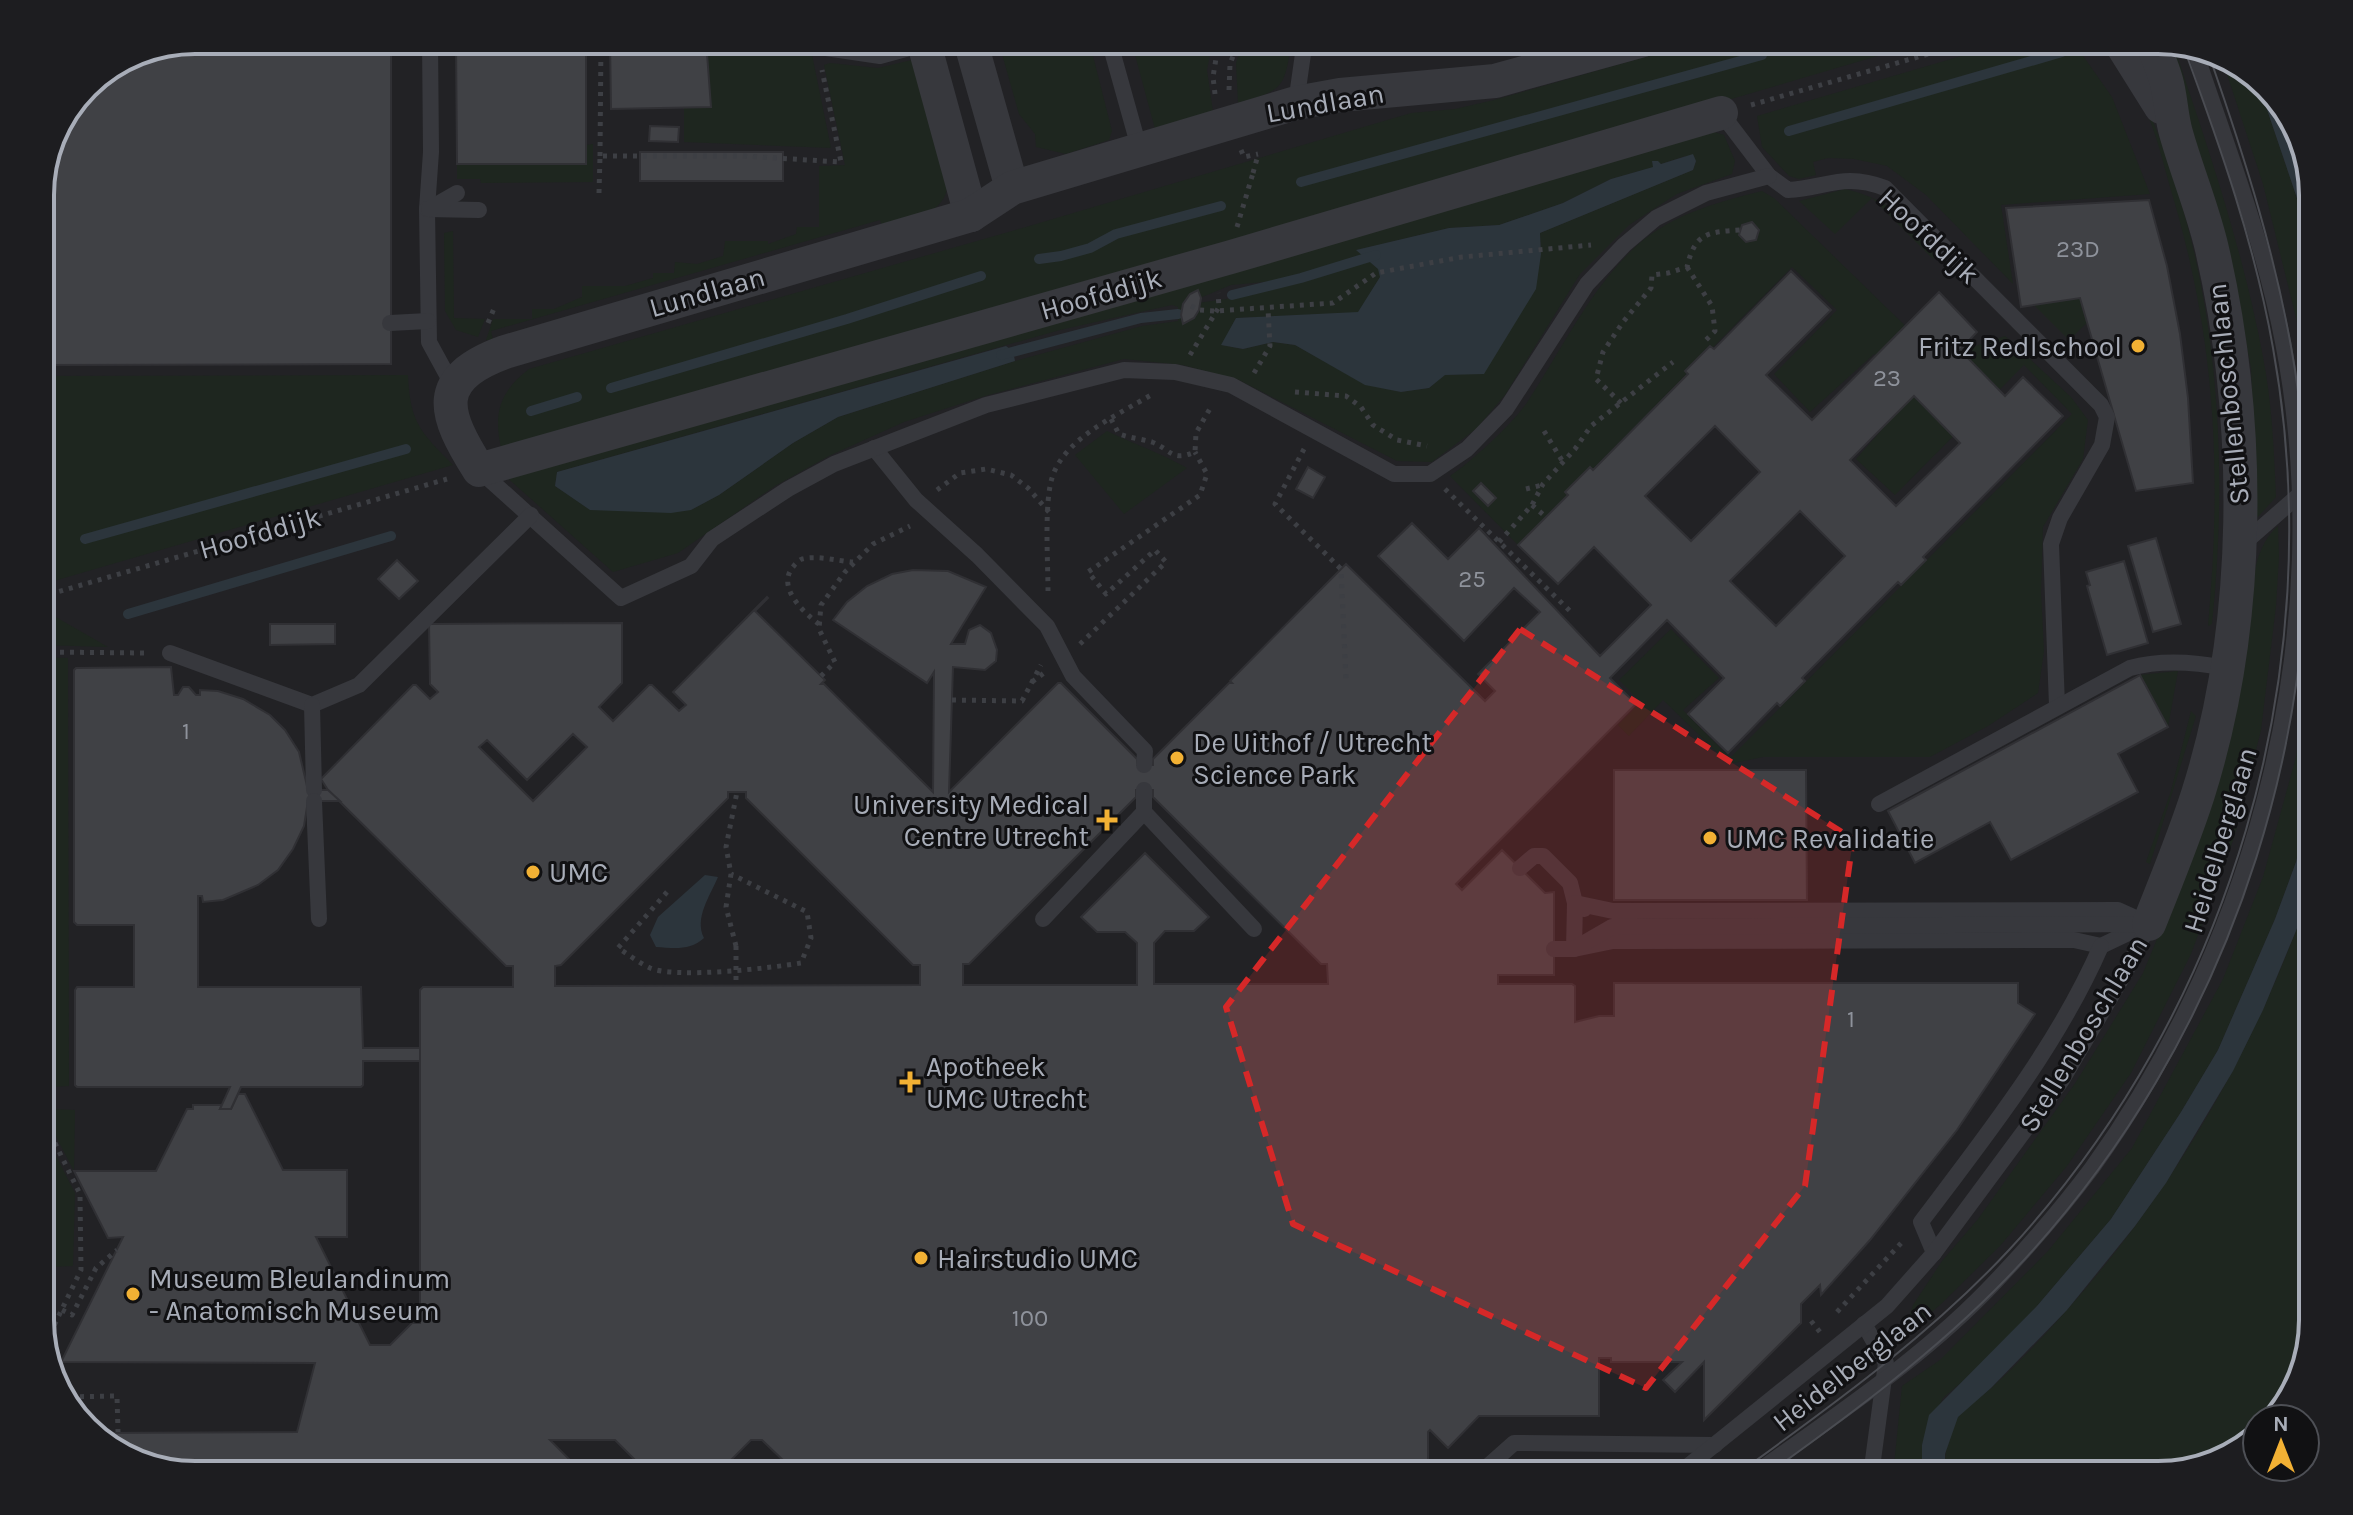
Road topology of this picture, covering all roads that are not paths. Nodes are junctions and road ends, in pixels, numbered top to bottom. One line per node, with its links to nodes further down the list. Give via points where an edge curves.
1 (430, 54): 17 (lane)
2 (927, 54): 19 (street)
3 (974, 54): 15 (street)
4 (1113, 54): 13 (lane)
5 (1303, 54): 10 (lane)
6 (1592, 54): 10 (street, Lundlaan, via 1495,81)
7 (2128, 54): 12 (street, Stellenboschlaan)
8 (2156, 54): 12 (street, Stellenboschlaan)
9 (2198, 60): 25 (lane, Heidelberglaan, via 2268,276 2294,411)
10 (1296, 103): 13 (street, Lundlaan)
11 (1721, 113): 14 (lane); 24 (street, Hoofddijk)
12 (2176, 131): 27 (street, Stellenboschlaan, via 2212,247 2227,328 2239,443)
13 (1140, 151): 15 (street, Lundlaan)
14 (1769, 176): 23 (lane, via 1706,193 1656,218 1624,245 1587,284 1506,409 1467,449 1430,474 1394,474 1231,385 1175,372 1124,370 986,405); 31 (lane, Hoofddijk, via 1788,190 1843,180 1885,188 2101,405 2107,417 2102,445 2051,544)
15 (1012, 188): 19 (street, Lundlaan)
16 (457, 193): 17 (lane)
17 (427, 209): 18 (lane); 20 (lane)
18 (479, 210)
19 (971, 215): 22 (street, Lundlaan, via 505,352 478,362)
20 (428, 321): 21 (lane); 22 (lane, via 429,342)
21 (390, 323)
22 (453, 386): 24 (street, via 450,402 458,437)
23 (874, 448): 26 (lane, via 788,489 712,539 691,566 621,598); 32 (lane, via 926,509 1047,626 1073,676 1145,751)
24 (479, 470): 26 (lane)
25 (2299, 495): 27 (lane); 48 (lane, Heidelberglaan, via 2299,569 2287,692 2247,862 2213,953 2169,1044 2092,1168 1993,1284)
26 (531, 515): 30 (lane, via 359,685)
27 (2239, 547): 29 (street, Stellenboschlaan)
28 (170, 653): 30 (lane)
29 (2226, 668): 31 (lane, via 2195,662 2145,664); 40 (street, Stellenboschlaan, via 2198,792)
30 (312, 705): 38 (lane)
31 (2057, 706): 34 (lane)
32 (1144, 765)
33 (1144, 790): 35 (lane)
34 (1879, 804)
35 (1144, 812): 39 (lane); 42 (lane)
36 (1520, 868): 37 (lane, via 1534,856 1543,856 1570,883)
37 (1575, 903): 40 (lane, via 1613,911 2118,910); 41 (lane); 45 (lane)
38 (319, 919)
39 (1043, 919)
40 (2149, 924): 41 (lane); 43 (lane); 46 (lane, Stellenboschlaan, via 2062,1080)
41 (1612, 927): 45 (lane)
42 (1254, 929)
43 (2101, 946): 45 (lane, via 2074,940 1613,941); 46 (lane, Stellenboschlaan, via 2083,986 2024,1079 1921,1222)
44 (1554, 949): 45 (lane)
45 (1574, 949)
46 (1934, 1253): 47 (lane, Stellenboschlaan)
47 (1864, 1324): 48 (lane, via 1886,1363); 49 (lane, Stellenboschlaan)
48 (1885, 1377): 52 (lane, Heidelberglaan); 53 (lane)
49 (1715, 1445): 50 (lane, via 1514,1443); 51 (lane, Stellenboschlaan)
50 (1494, 1461)
51 (1695, 1461)
52 (1772, 1461)
53 (1873, 1461)

